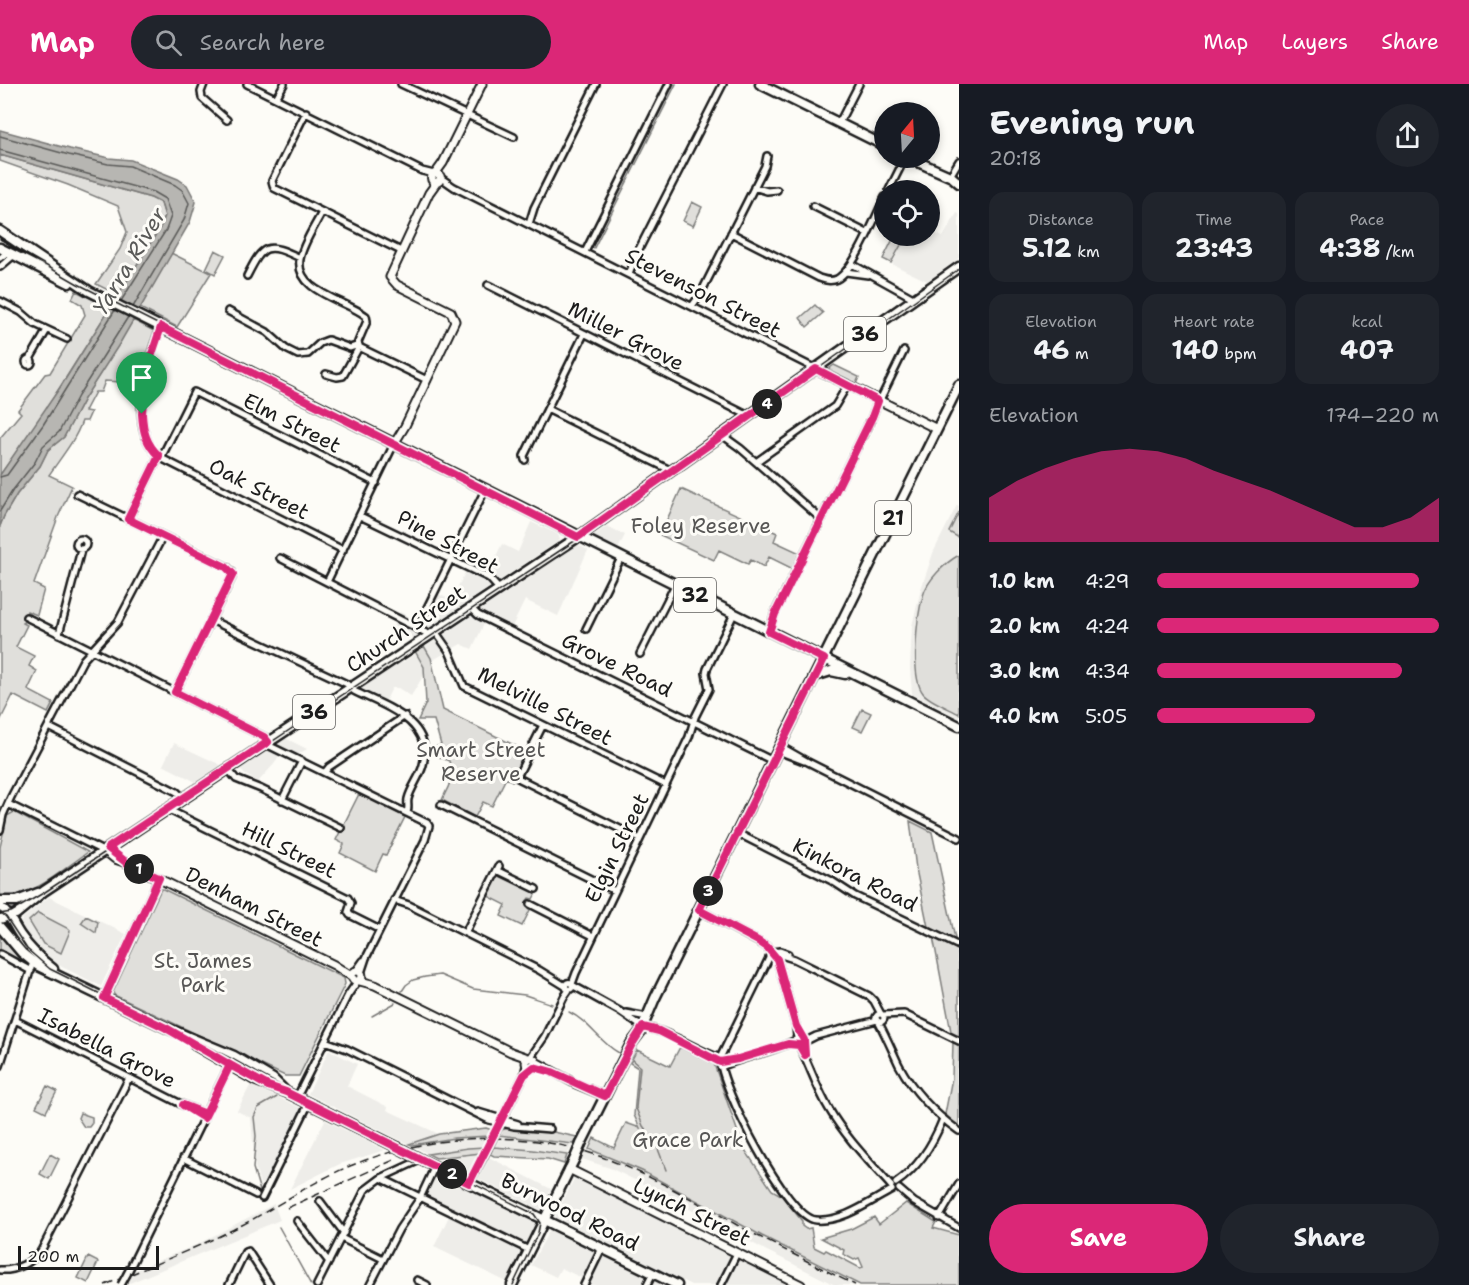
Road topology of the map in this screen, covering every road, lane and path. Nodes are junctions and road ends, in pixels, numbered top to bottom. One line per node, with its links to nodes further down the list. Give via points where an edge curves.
1 (204, 84): 14 (street, via 202,98)
2 (247, 84): 11 (street, Stevenson Street)
3 (284, 84): 11 (street)
4 (401, 84): 13 (street)
5 (482, 84): 13 (street)
6 (596, 84): 28 (street)
7 (669, 84): 35 (street)
8 (859, 84): 15 (street)
9 (722, 85): 42 (street)
10 (765, 85): 15 (main road)
11 (276, 98): 12 (street, Stevenson Street)
12 (306, 112): 21 (street, Stevenson Street); 26 (street, via 272,185)
13 (467, 116): 16 (street); 21 (street)
14 (227, 120)
15 (839, 123): 17 (main road)
16 (514, 137)
17 (874, 140)
18 (767, 156): 23 (street)
19 (959, 161): 22 (street)
20 (931, 168): 22 (main road)
21 (436, 178): 28 (street, Stevenson Street); 33 (street)
22 (955, 178)
23 (754, 186): 24 (street); 30 (street)
24 (777, 190)
25 (813, 206): 31 (street)
26 (322, 212): 33 (street); 37 (street)
27 (874, 219): 31 (street)
28 (527, 223): 35 (street, Stevenson Street)
29 (0, 231): 32 (main road, 32)
30 (731, 233): 41 (street, via 823,280 835,280); 49 (street)
31 (867, 233): 38 (street)
32 (23, 245): 34 (main road); 46 (main road, 32)
33 (401, 251): 60 (street, via 391,280 454,316 454,324)
34 (8, 252): 36 (street); 39 (street); 46 (main road, 32)
35 (585, 252): 42 (street, Stevenson Street)
36 (0, 258)
37 (300, 258): 43 (street, via 277,249 264,250); 55 (street, via 302,275 310,285 366,316 368,321)
38 (852, 264): 41 (street); 44 (street)
39 (0, 267)
40 (959, 267): 47 (main road, 36)
41 (846, 272): 44 (street)
42 (627, 274): 49 (street, Stevenson Street)
43 (247, 276)
44 (874, 277): 47 (street)
45 (488, 285): 53 (street, Miller Grove)
46 (89, 291): 51 (main road, 32)
47 (915, 299): 58 (main road, 36)
48 (0, 301): 52 (street)
49 (694, 307): 58 (street, Stevenson Street)
50 (228, 311): 55 (street, via 298,355 308,354 328,340 350,348)
51 (158, 325): 68 (main road, 32); 69 (street, via 145,375 142,414 146,439)
52 (47, 330): 54 (street); 57 (street)
53 (584, 334): 64 (street); 65 (street, Miller Grove)
54 (67, 339)
55 (359, 346): 59 (street, via 343,376); 60 (street)
56 (904, 351): 63 (street)
57 (30, 359)
58 (816, 369): 62 (street, Stevenson Street); 65 (main road, 36)
59 (326, 374)
60 (427, 380): 68 (street)
61 (959, 385): 66 (main road, 21)
62 (847, 386): 63 (street, Stevenson Street); 71 (street, via 835,406)
63 (879, 402): 66 (street, Stevenson Street); 77 (street)
64 (547, 409): 70 (street); 72 (street)
65 (749, 416): 67 (main road, 36)
66 (937, 429): 100 (main road, 21)
67 (724, 434): 71 (street); 72 (main road, 36)
68 (395, 445): 73 (street); 74 (main road, 32)
69 (160, 457): 73 (street, Elm Street, via 194,392); 78 (street); 82 (street, Oak Street)
70 (525, 460)
71 (756, 462): 77 (street)
72 (672, 471): 80 (main road, 36)
73 (376, 483): 76 (street)
74 (485, 490): 80 (main road, 32); 85 (street)
75 (77, 494): 78 (street)
76 (360, 514): 82 (street); 85 (street, Pine Street)
77 (822, 518): 95 (street)
78 (128, 519): 79 (street)
79 (163, 536): 92 (street, via 230,569 232,577); 98 (street, via 118,622)
80 (578, 537): 84 (main road, 32); 88 (main road, Church Street / 36)
81 (81, 550): 97 (street)
82 (343, 550): 86 (street)
83 (280, 558): 86 (street)
84 (621, 558): 87 (main road, 32); 94 (street)
85 (450, 560): 88 (street, Pine Street, via 492,580); 93 (street)
86 (327, 582): 93 (street)
87 (675, 585): 90 (main road, 32); 99 (street)
88 (499, 589): 89 (main road, Church Street / 36)
89 (471, 608): 96 (main road, Church Street / 36); 106 (street, Grove Road, via 478,615)
90 (734, 614): 95 (main road, 32); 106 (street, Elgin Street, via 707,669 709,690)
91 (26, 617): 97 (street)
92 (211, 620): 103 (street); 104 (street)
93 (417, 628): 96 (street)
94 (585, 629)
95 (767, 631): 100 (main road, 32)
96 (433, 633): 103 (main road, Church Street / 36); 107 (street, Melville Street, via 449,651 465,686)
97 (58, 634): 98 (street)
98 (91, 650): 104 (street); 109 (street, via 82,660)
99 (640, 654)
100 (824, 659): 101 (main road, 21); 102 (main road, 32)
101 (815, 676): 102 (main road, via 831,671); 111 (main road, 21)
102 (863, 678): 108 (main road, 32)
103 (351, 688): 105 (street); 110 (main road, Church Street / 36)
104 (175, 692): 110 (street)
105 (405, 716): 114 (street); 121 (street, via 419,732 424,753)
106 (696, 722): 111 (street, Grove Road, via 750,748); 115 (street, Elgin Street)
107 (543, 725): 115 (street, Melville Street); 126 (street, via 518,778)
108 (959, 726)
109 (49, 727): 116 (street); 118 (street)
110 (268, 742): 112 (street); 113 (main road, Church Street / 36)
111 (776, 754): 124 (main road, 21); 125 (street, Grove Road, via 808,762)
112 (302, 761): 114 (street); 117 (street)
113 (228, 769): 116 (main road, Church Street / 36); 117 (street, via 236,779)
114 (325, 772): 121 (street)
115 (666, 785): 126 (street, Elgin Street)
116 (183, 798): 120 (main road, Church Street / 36)
117 (282, 800): 122 (street)
118 (8, 804): 123 (street); 127 (street, Denham Street)
119 (441, 806): 131 (street)
120 (167, 809): 127 (main road, Church Street / 36); 140 (street, Hill Street, via 348,898 350,915)
121 (407, 813): 132 (street, via 429,826)
122 (341, 828)
123 (0, 830)
124 (736, 833): 136 (main road, 21); 143 (street, Kinkora Road)
125 (959, 838)
126 (640, 839): 131 (street, Elgin Street)
127 (105, 850): 128 (street, Denham Street); 130 (main road, Church Street / 36)
128 (159, 878): 147 (street, Denham Street); 149 (street)
129 (536, 889): 141 (street, via 498,868)
130 (44, 891): 133 (main road, Church Street / 36, via 19,900); 137 (main road, Church Street / 36)
131 (615, 891): 142 (street, Elgin Street)
132 (395, 898): 140 (street); 141 (street)
133 (0, 901)
134 (530, 904): 142 (street)
135 (0, 908): 137 (main road, Burwood Road)
136 (698, 911): 145 (street, via 758,941); 152 (main road, 21)
137 (10, 918): 138 (main road, Church Street / 36); 146 (main road, Burwood Road)
138 (0, 920)
139 (0, 927): 146 (main road, Burwood Road)
140 (380, 930): 147 (street)
141 (465, 933): 148 (street)
142 (593, 936): 148 (street, Elgin Street)
143 (959, 946)
144 (0, 954): 146 (street)
145 (774, 954): 150 (street, via 783,952 869,996); 155 (street); 158 (street)
146 (33, 963): 149 (main road, Burwood Road); 151 (street)
147 (357, 976): 154 (street); 159 (street, Denham Street)
148 (569, 986): 152 (street); 159 (street, Elgin Street)
149 (104, 998): 153 (main road, Burwood Road)
150 (880, 1018): 155 (street); 156 (street, via 904,1014); 168 (street, via 906,1076)
151 (15, 1020): 161 (street); 162 (street, Isabella Grove)
152 (643, 1022): 158 (street); 165 (main road, 21)
153 (166, 1028): 157 (main road, Burwood Road); 160 (main road, Burwood Road)
154 (326, 1039): 164 (street); 169 (street)
155 (800, 1041): 158 (street); 179 (street, via 817,1087 837,1123)
156 (959, 1041)
157 (234, 1056): 160 (street); 163 (main road, Burwood Road, via 273,1079)
158 (720, 1062): 179 (street, via 737,1112 756,1148 804,1215 816,1221 838,1216 857,1210)
159 (531, 1063): 165 (street, Denham Street); 169 (street, Elgin Street)
160 (230, 1065): 163 (main road, Burwood Road); 167 (street)
161 (0, 1066)
162 (129, 1078): 167 (street, Isabella Grove); 192 (street, via 41,1251 15,1269)
163 (286, 1092): 164 (main road, Burwood Road)
164 (297, 1097): 166 (main road, Burwood Road)
165 (604, 1098): 175 (main road, 21, bridge)
166 (309, 1103): 172 (street, via 259,1197); 173 (main road, Burwood Road, bridge)
167 (205, 1116): 172 (street)
168 (943, 1119): 171 (street); 179 (street, via 923,1156)
169 (501, 1121): 170 (street); 177 (street, Elgin Street, bridge)
170 (550, 1129)
171 (959, 1131)
172 (183, 1158): 195 (street, bridge)
173 (420, 1158): 174 (main road, Burwood Road); 176 (street)
174 (435, 1166): 177 (main road, Burwood Road); 180 (street)
175 (568, 1169): 183 (main road, 21); 189 (street, Lynch Street)
176 (381, 1178): 180 (street); 186 (street, via 365,1190)
177 (471, 1184): 183 (main road, Burwood Road)
178 (959, 1184): 182 (street)
179 (895, 1187): 182 (street)
180 (420, 1198): 188 (street); 190 (street)
181 (320, 1201): 186 (street)
182 (939, 1218): 185 (street)
183 (543, 1219): 187 (main road, Burwood Road); 188 (main road, 21)
184 (297, 1221): 191 (street)
185 (959, 1228)
186 (343, 1236): 190 (street); 191 (street)
187 (602, 1248): 193 (main road, Burwood Road); 202 (street)
188 (529, 1250): 201 (main road, 21)
189 (737, 1253): 205 (street); 206 (street, Lynch Street)
190 (383, 1259): 199 (street)
191 (329, 1262): 198 (street)
192 (0, 1270)
193 (653, 1274): 203 (street); 204 (main road, Burwood Road)
194 (417, 1280): 200 (street)
195 (121, 1285)
196 (230, 1285): 197 (street, via 245,1252 250,1252)
197 (270, 1285)
198 (317, 1285)
199 (370, 1285)
200 (427, 1285)
201 (512, 1285)
202 (584, 1285)
203 (647, 1285)
204 (676, 1285)
205 (721, 1285)
206 (801, 1285)

